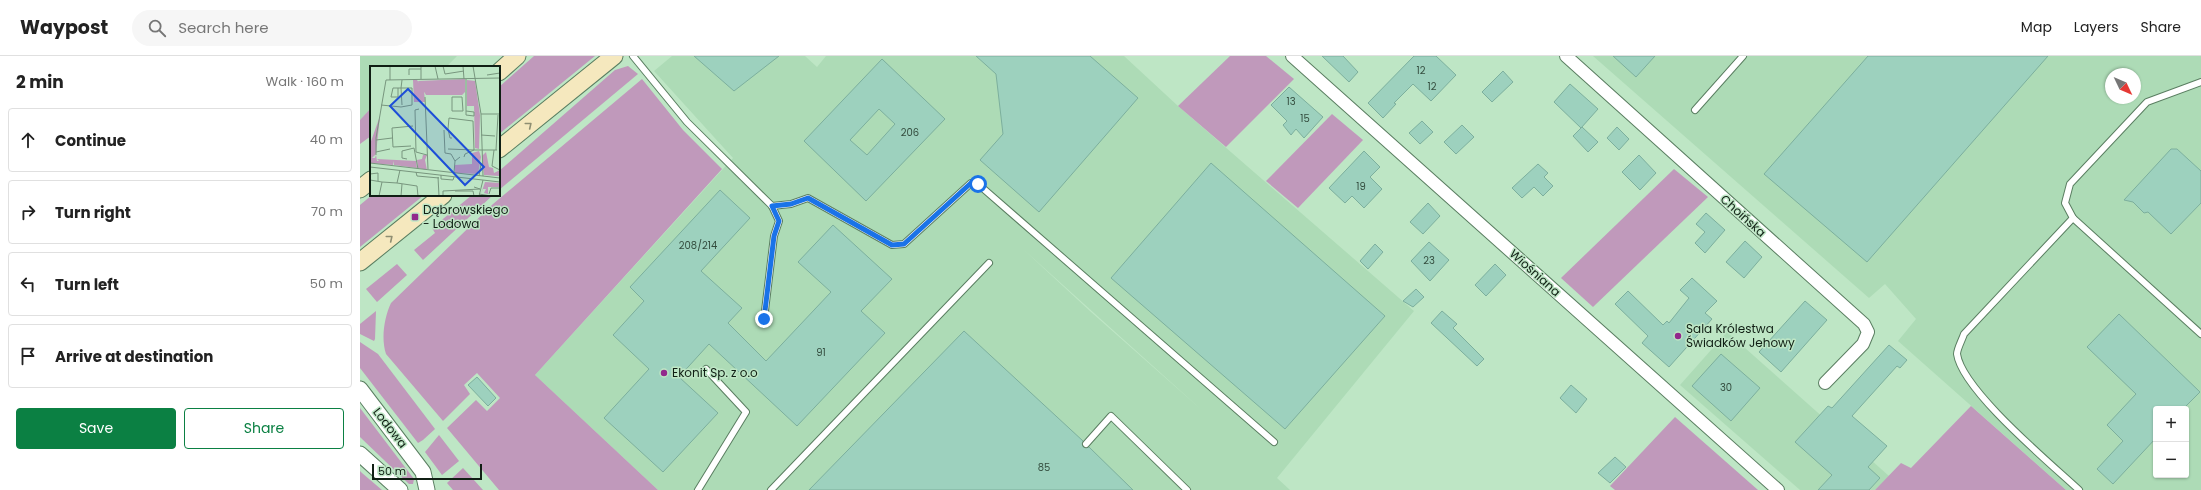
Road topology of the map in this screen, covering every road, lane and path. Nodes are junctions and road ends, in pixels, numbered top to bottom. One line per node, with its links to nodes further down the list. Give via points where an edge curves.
1 (517, 56): 7 (main road)
2 (614, 56): 10 (main road, one-way to 2)
3 (633, 56): 14 (lane, via 687,122)
4 (1292, 56): 31 (street, Wiośniana)
5 (1566, 56): 21 (street, Choińska, via 1864,324 1868,332 1862,344)
6 (1743, 56): 9 (lane)
7 (500, 71)
8 (2201, 82): 15 (lane, via 2147,102 2075,178 2070,184 2065,203)
9 (1695, 110)
10 (500, 148)
11 (370, 181): 12 (main road)
12 (360, 189)
13 (442, 196): 16 (main road, one-way to 13)
14 (772, 206): 18 (lane, via 779,221 774,236); 23 (lane, via 791,204 808,198 892,245 904,244 971,183 978,184)
15 (2073, 218): 19 (lane); 32 (lane, via 1964,334 1957,353 1965,375 1987,403)
16 (360, 262)
17 (989, 263): 29 (lane)
18 (764, 319)
19 (2201, 334)
20 (706, 369): 28 (lane, via 746,412)
21 (1825, 384)
22 (360, 389): 27 (street, Lodowa, via 423,472)
23 (1274, 442)
24 (1086, 444): 30 (lane, via 1111,416)
25 (360, 454): 26 (street)
26 (400, 490)
27 (427, 490)
28 (698, 490)
29 (771, 490)
30 (1187, 490)
31 (1778, 490)
32 (2079, 490)

